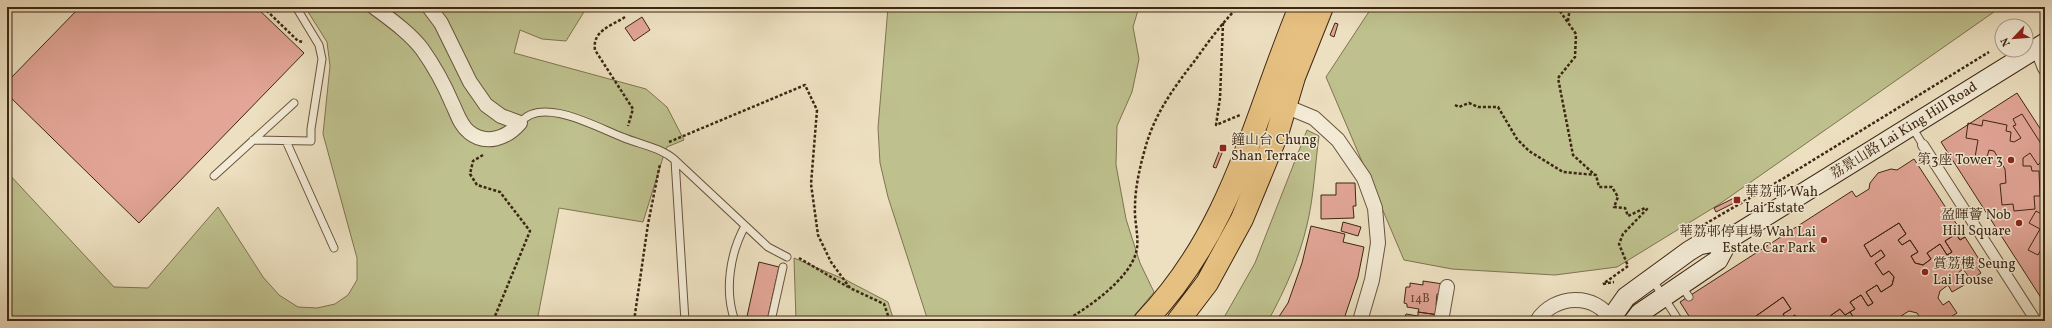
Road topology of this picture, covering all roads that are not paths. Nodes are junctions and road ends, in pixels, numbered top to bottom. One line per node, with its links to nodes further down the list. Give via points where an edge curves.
1 (296, 7): 13 (lane, via 319,45 322,59 311,141)
2 (374, 7): 10 (street, via 421,48 437,72 458,119 468,132 480,138 501,138 512,132)
3 (429, 7): 10 (street, via 441,23 470,82 486,105 501,116)
4 (1300, 7): 9 (main road)
5 (1322, 7): 9 (main road, via 1296,72)
6 (2041, 46): 7 (street); 11 (main road, 荔景山路 Lai King Hill Road)
7 (2045, 68)
8 (294, 103): 12 (lane)
9 (1276, 103): 30 (main road, via 1243,161 1214,226 1186,274); 31 (main road, via 1271,151 1232,240 1207,283); 32 (street, via 1314,118 1338,140 1364,178 1375,208 1378,243 1372,280)
10 (520, 123): 15 (lane, via 524,118 538,113 555,113 577,118 624,138 662,150)
11 (1911, 125): 14 (lane); 18 (main road, 荔景山路 Lai King Hill Road)
12 (253, 140): 13 (lane); 16 (lane)
13 (286, 141): 19 (lane)
14 (1923, 145): 36 (street)
15 (675, 160): 17 (lane); 27 (lane)
16 (214, 176)
17 (745, 226): 20 (lane, via 768,247); 28 (lane, via 738,239 729,283 731,311)
18 (1729, 239): 22 (main road, 荔景山路 Lai King Hill Road, via 1699,245); 24 (main road, via 1718,260 1685,291)
19 (334, 248)
20 (787, 257)
21 (783, 267): 29 (lane)
22 (1651, 277): 24 (lane); 26 (main road, 荔景山路 Lai King Hill Road, via 1626,297)
23 (1447, 287): 33 (street)
24 (1664, 297): 25 (main road); 35 (lane)
25 (1637, 317): 26 (main road)
26 (1611, 320): 34 (street, via 1597,305 1576,298 1558,304 1543,313)
27 (685, 321)
28 (735, 321)
29 (771, 321)
30 (1145, 321)
31 (1178, 321)
32 (1360, 321)
33 (1441, 321)
34 (1537, 321)
35 (1680, 321)
36 (2036, 321)

